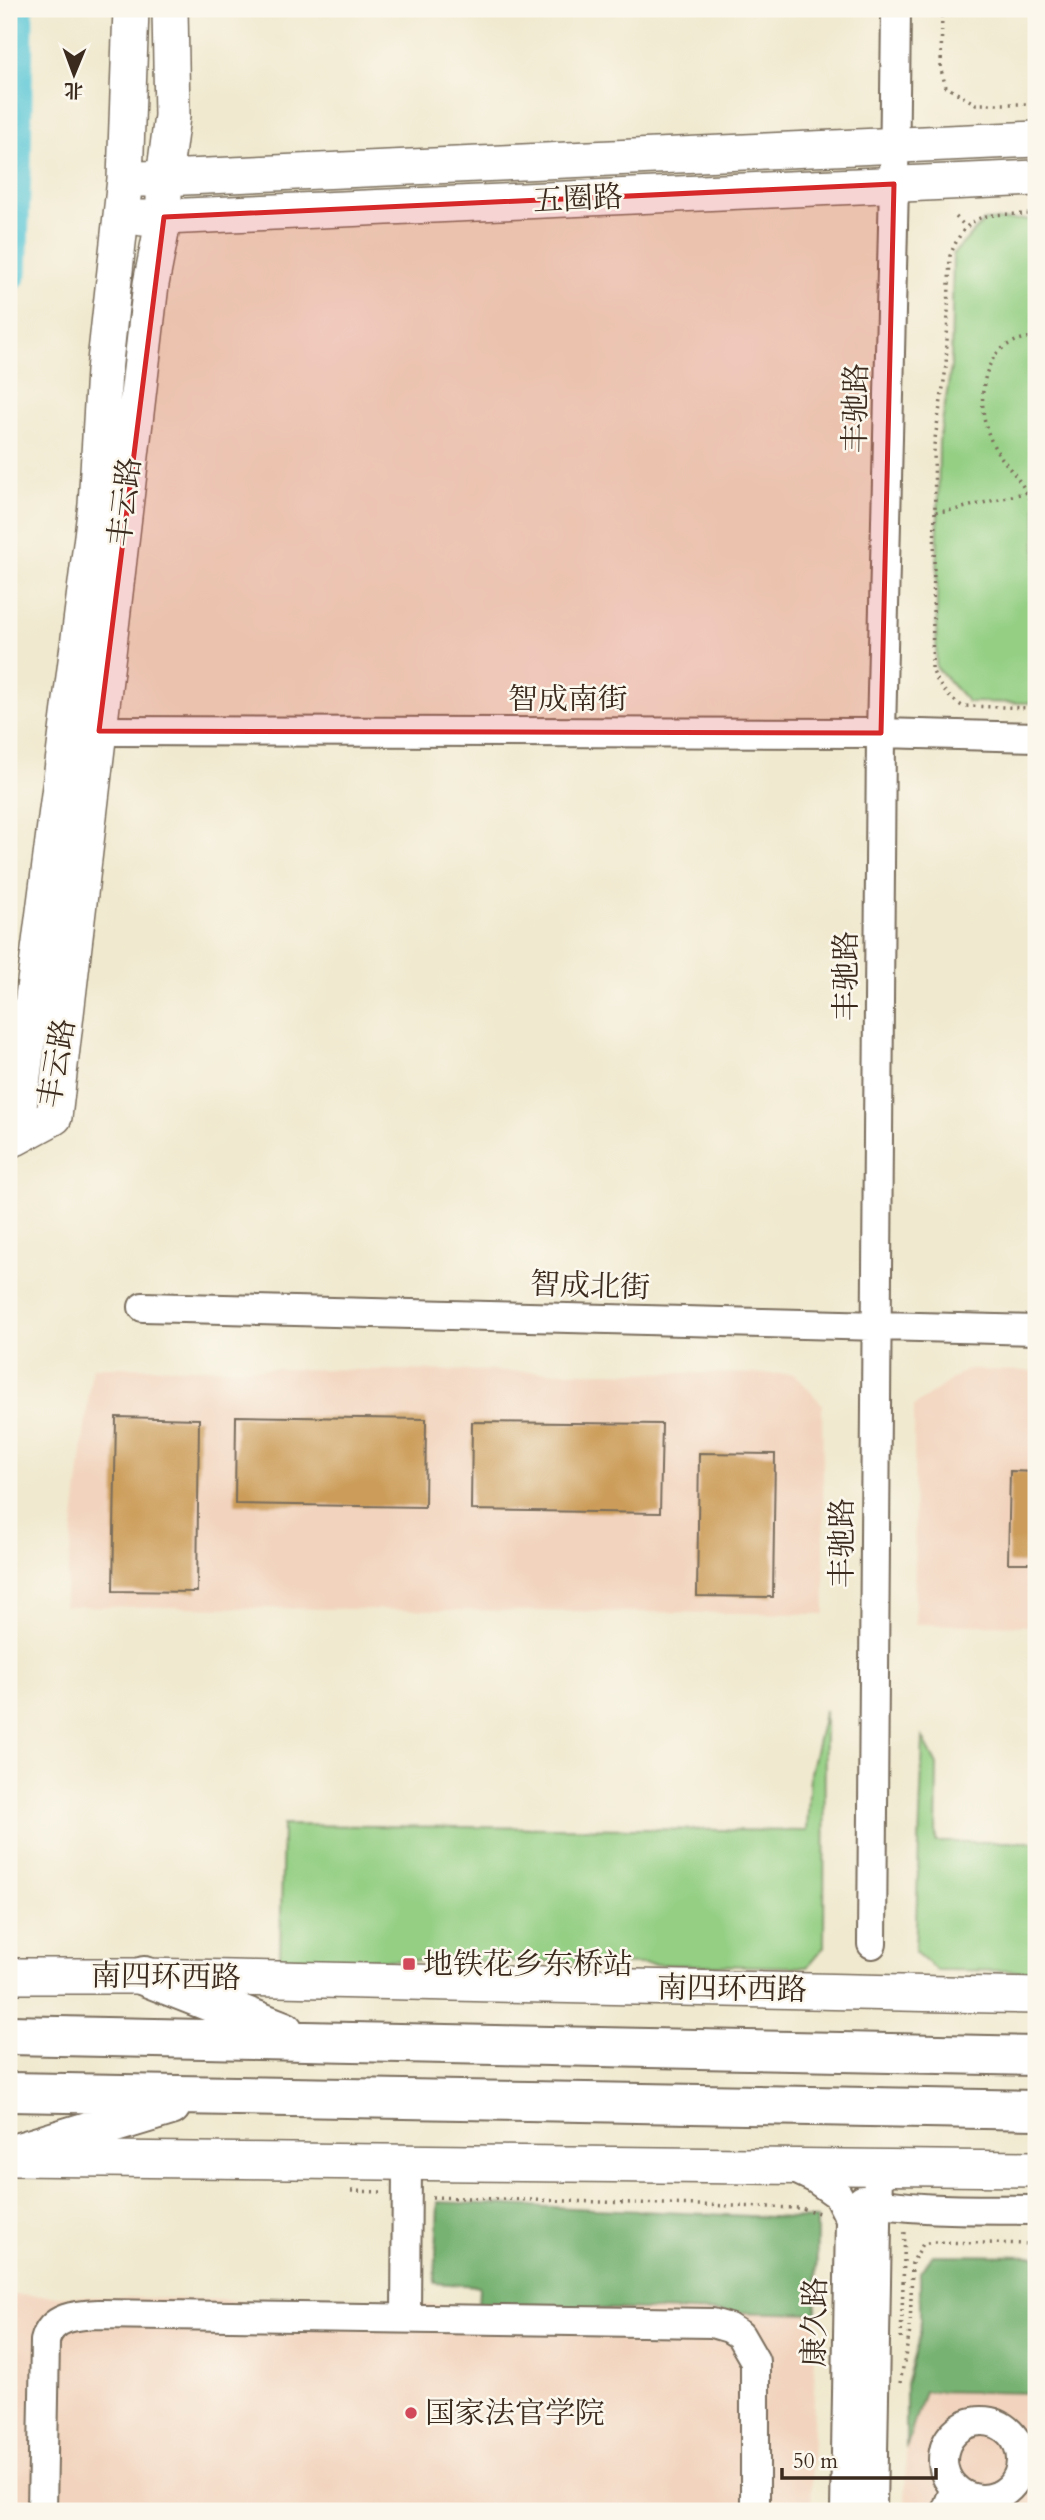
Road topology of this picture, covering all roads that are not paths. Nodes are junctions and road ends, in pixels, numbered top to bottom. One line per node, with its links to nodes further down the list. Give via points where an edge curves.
1 (131, 9): 8 (main road, 丰云路)
2 (170, 9): 6 (main road, 丰云路, via 172,116)
3 (896, 9): 5 (street, 丰驰路)
4 (1036, 139): 5 (main road, 五圈路)
5 (894, 146): 6 (main road, 五圈路); 9 (street, 丰驰路)
6 (164, 178): 8 (main road, 五圈路); 10 (main road, 丰云路)
7 (1036, 178): 9 (main road, 五圈路)
8 (124, 179): 11 (main road, 丰云路)
9 (894, 184): 10 (main road, 五圈路); 13 (street, 丰驰路)
10 (164, 217): 11 (main road, 五圈路); 12 (main road, 丰云路, via 151,284)
11 (121, 219): 12 (main road, 丰云路, via 104,371 96,505 15,1138 54,1117)
12 (99, 731): 13 (street, 智成南街)
13 (881, 733): 14 (street, 智成南街); 16 (street, 丰驰路)
14 (1036, 737)
15 (143, 1307): 16 (street, 智成北街)
16 (877, 1327): 17 (street, 智成北街); 18 (street, 丰驰路)
17 (1036, 1330)
18 (872, 1944)
19 (9, 1976): 20 (main road, 南四环西路)
20 (144, 1976): 21 (main road, 南四环西路); 23 (highway)
21 (1036, 1996)
22 (9, 2035): 23 (highway, 南四环西路)
23 (309, 2040): 24 (highway, 南四环西路)
24 (1036, 2056)
25 (9, 2092): 26 (highway)
26 (208, 2095): 27 (highway); 28 (highway)
27 (1036, 2110)
28 (9, 2157): 32 (main road)
29 (788, 2166): 30 (main road); 32 (main road); 34 (street)
30 (878, 2168): 31 (main road); 34 (street, 康久路)
31 (1036, 2169)
32 (407, 2178): 35 (street)
33 (1036, 2210): 34 (street)
34 (861, 2211): 40 (street, 康久路); 41 (street, 康久路)
35 (406, 2318): 38 (street, via 99,2314 75,2315 56,2323 47,2330 45,2341); 39 (street, via 712,2323 729,2328 740,2335 755,2361)
36 (1023, 2433): 37 (street, via 1018,2444 1020,2470 1005,2492 993,2498 966,2495); 37 (street, via 989,2421 977,2421 955,2432 944,2454)
37 (951, 2499)
38 (42, 2511)
39 (755, 2511)
40 (845, 2511)
41 (872, 2511)

